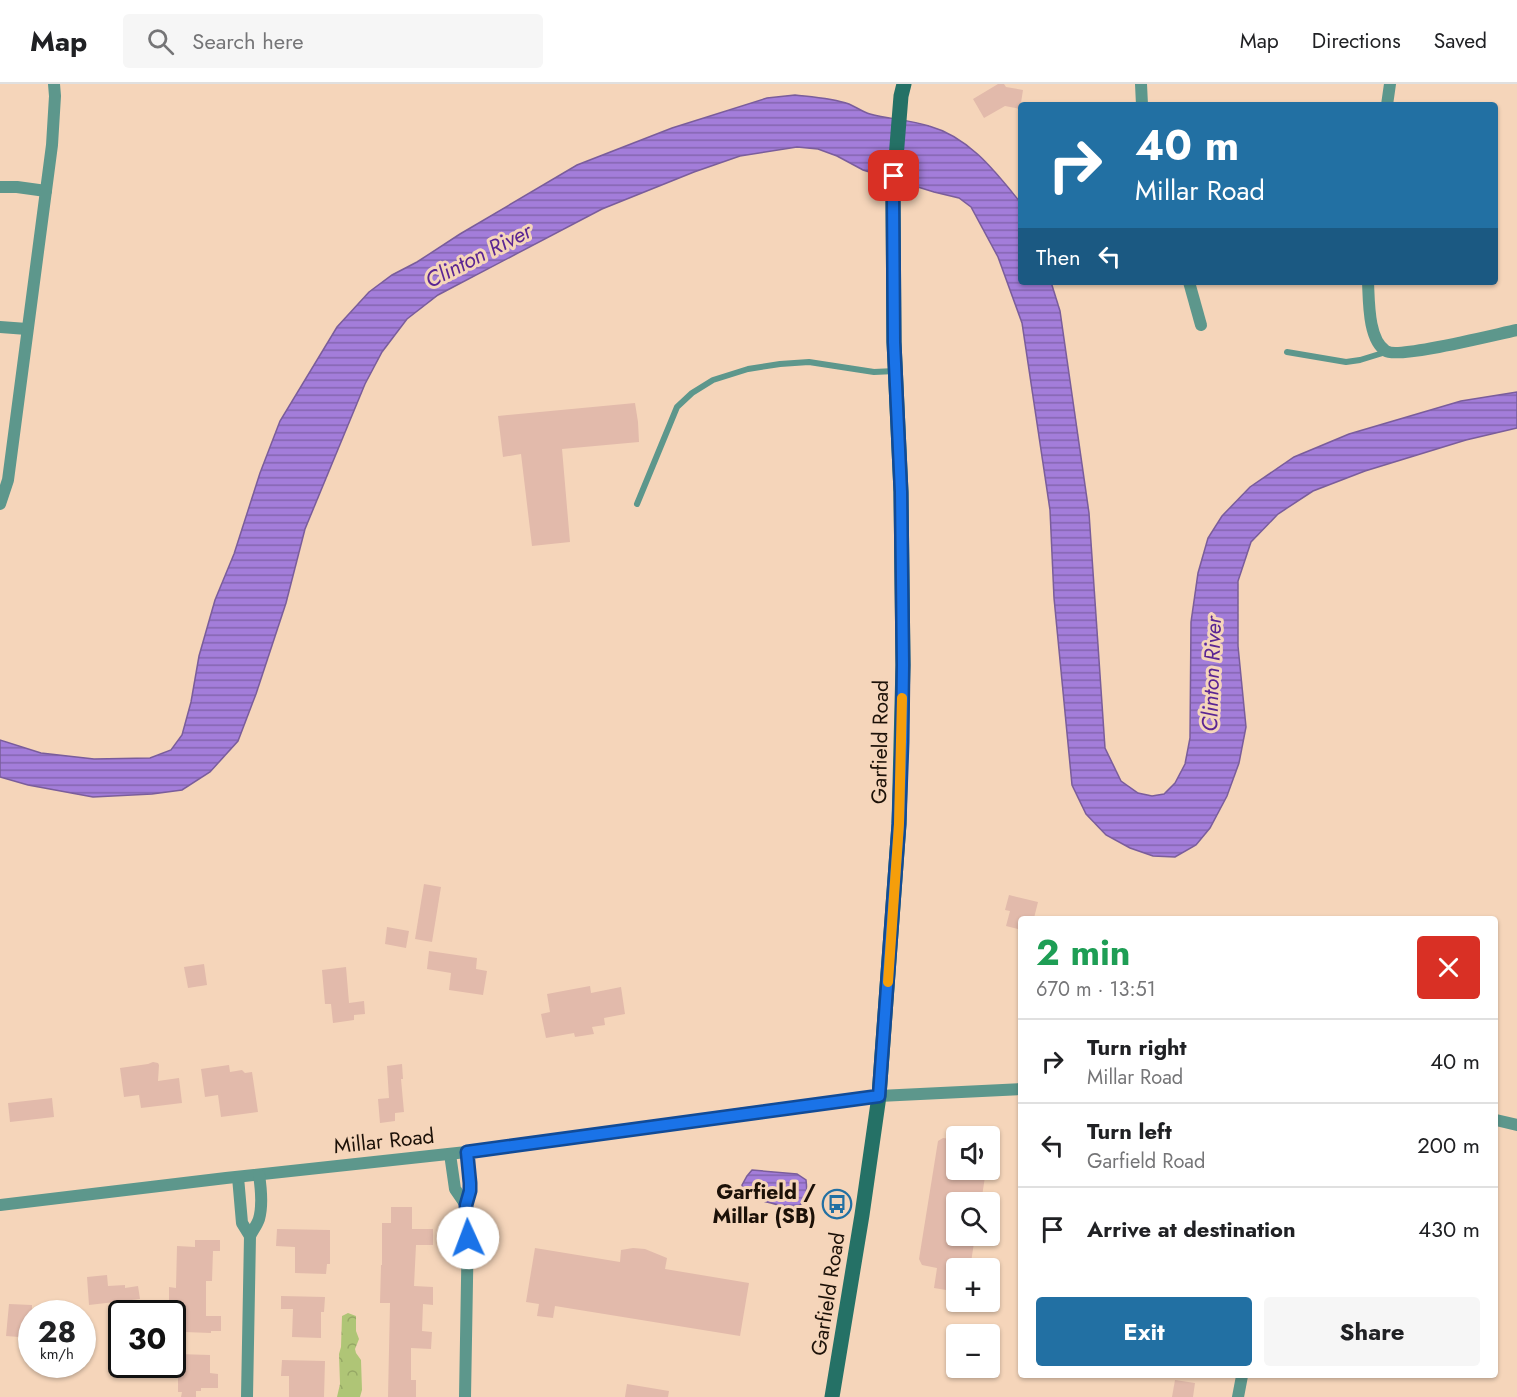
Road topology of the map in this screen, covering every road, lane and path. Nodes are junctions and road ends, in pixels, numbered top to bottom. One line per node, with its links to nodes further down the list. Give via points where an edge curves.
1 (54, 84): 8 (street)
2 (1141, 84): 5 (street)
3 (1390, 84): 6 (street)
4 (903, 90): 17 (main road, Garfield Road, via 893,195)
5 (1142, 102)
6 (1387, 102)
7 (0, 187): 8 (street)
8 (46, 191): 13 (street)
9 (1190, 285): 11 (street)
10 (1368, 285): 16 (street, via 1373,328)
11 (1201, 325)
12 (0, 327): 13 (street)
13 (27, 329): 18 (street, via 8,480)
14 (1517, 330): 16 (street, via 1410,352)
15 (1287, 352): 16 (lane, via 1346,362)
16 (1386, 352)
17 (896, 370): 19 (lane, via 874,372 808,362 748,369 713,380 677,407); 21 (main road, Garfield Road, via 901,492 902,742)
18 (0, 504)
19 (637, 504)
20 (1018, 1089): 21 (street, Millar Road)
21 (879, 1096): 24 (street, Millar Road); 34 (main road, Garfield Road)
22 (1498, 1120): 23 (street)
23 (1517, 1125)
24 (467, 1152): 25 (street, Millar Road); 29 (street, via 470,1191)
25 (450, 1154): 26 (street, Millar Road); 29 (street, via 455,1190)
26 (259, 1175): 27 (street, Millar Road); 30 (street, via 259,1221)
27 (238, 1177): 28 (street, Millar Road); 30 (street, via 242,1223)
28 (0, 1205)
29 (466, 1205): 33 (street)
30 (250, 1236): 32 (street)
31 (1242, 1378): 35 (street)
32 (247, 1397)
33 (465, 1397)
34 (832, 1397)
35 (1238, 1397)

